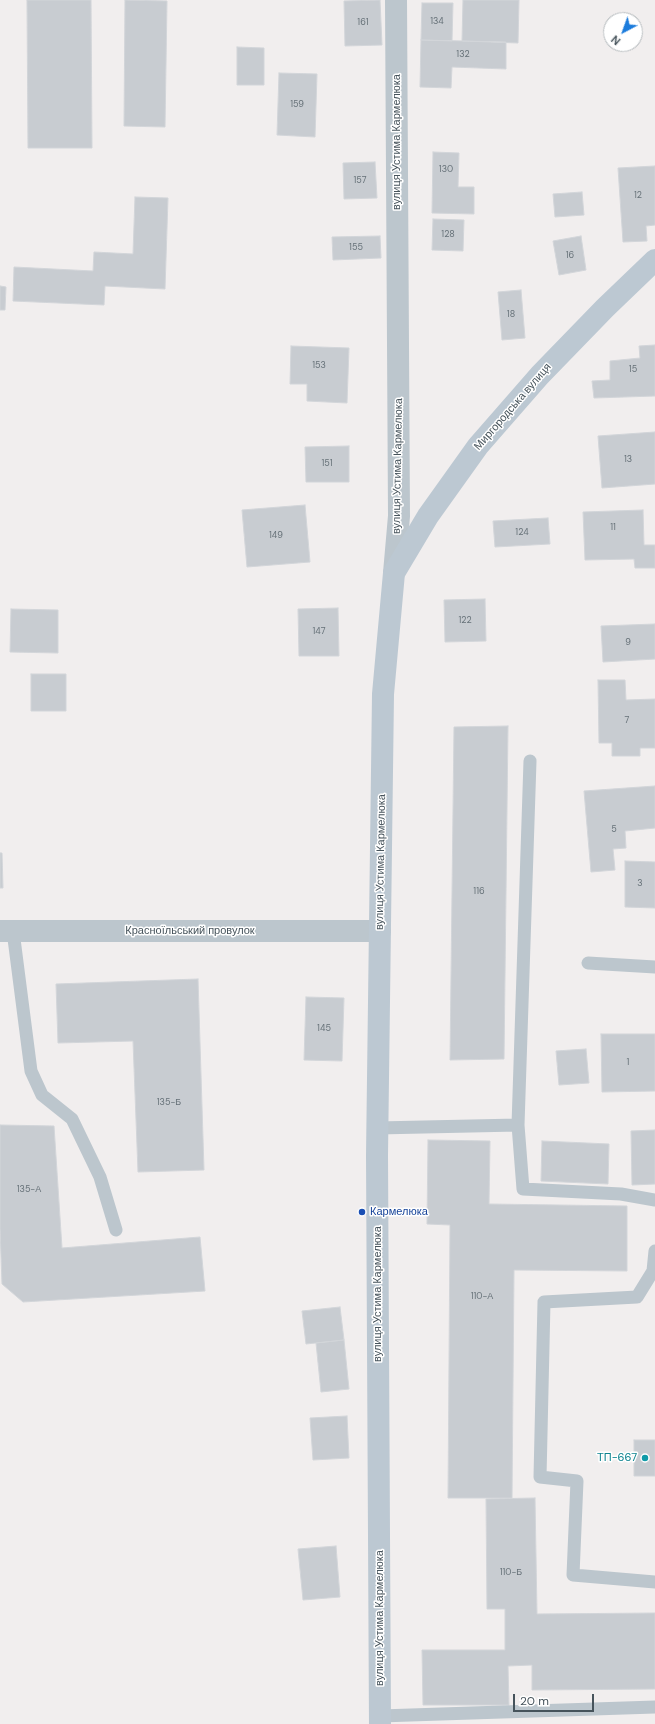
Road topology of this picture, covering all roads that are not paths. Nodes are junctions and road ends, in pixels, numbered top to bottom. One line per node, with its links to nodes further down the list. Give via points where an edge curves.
1 (396, 0): 3 (street, вулиця Устима Кармелюка, via 399,516)
2 (655, 260): 3 (main road, Миргородська вулиця, via 540,374 478,446 428,516)
3 (394, 573): 6 (main road, вулиця Устима Кармелюка, via 383,694)
4 (530, 761): 9 (lane)
5 (6, 931): 6 (street, Красноїльський провулок); 12 (lane, via 31,1070 42,1095 72,1118 100,1177)
6 (380, 931): 10 (main road, вулиця Устима Кармелюка)
7 (588, 963): 8 (lane)
8 (655, 966)
9 (518, 1125): 10 (lane); 11 (lane, via 523,1189 620,1194)
10 (377, 1128): 16 (main road, вулиця Устима Кармелюка)
11 (655, 1200)
12 (116, 1230)
13 (655, 1251): 14 (lane, via 653,1272 637,1297 544,1302 540,1477 577,1482 573,1575)
14 (655, 1582)
15 (655, 1707): 16 (lane)
16 (380, 1720)

